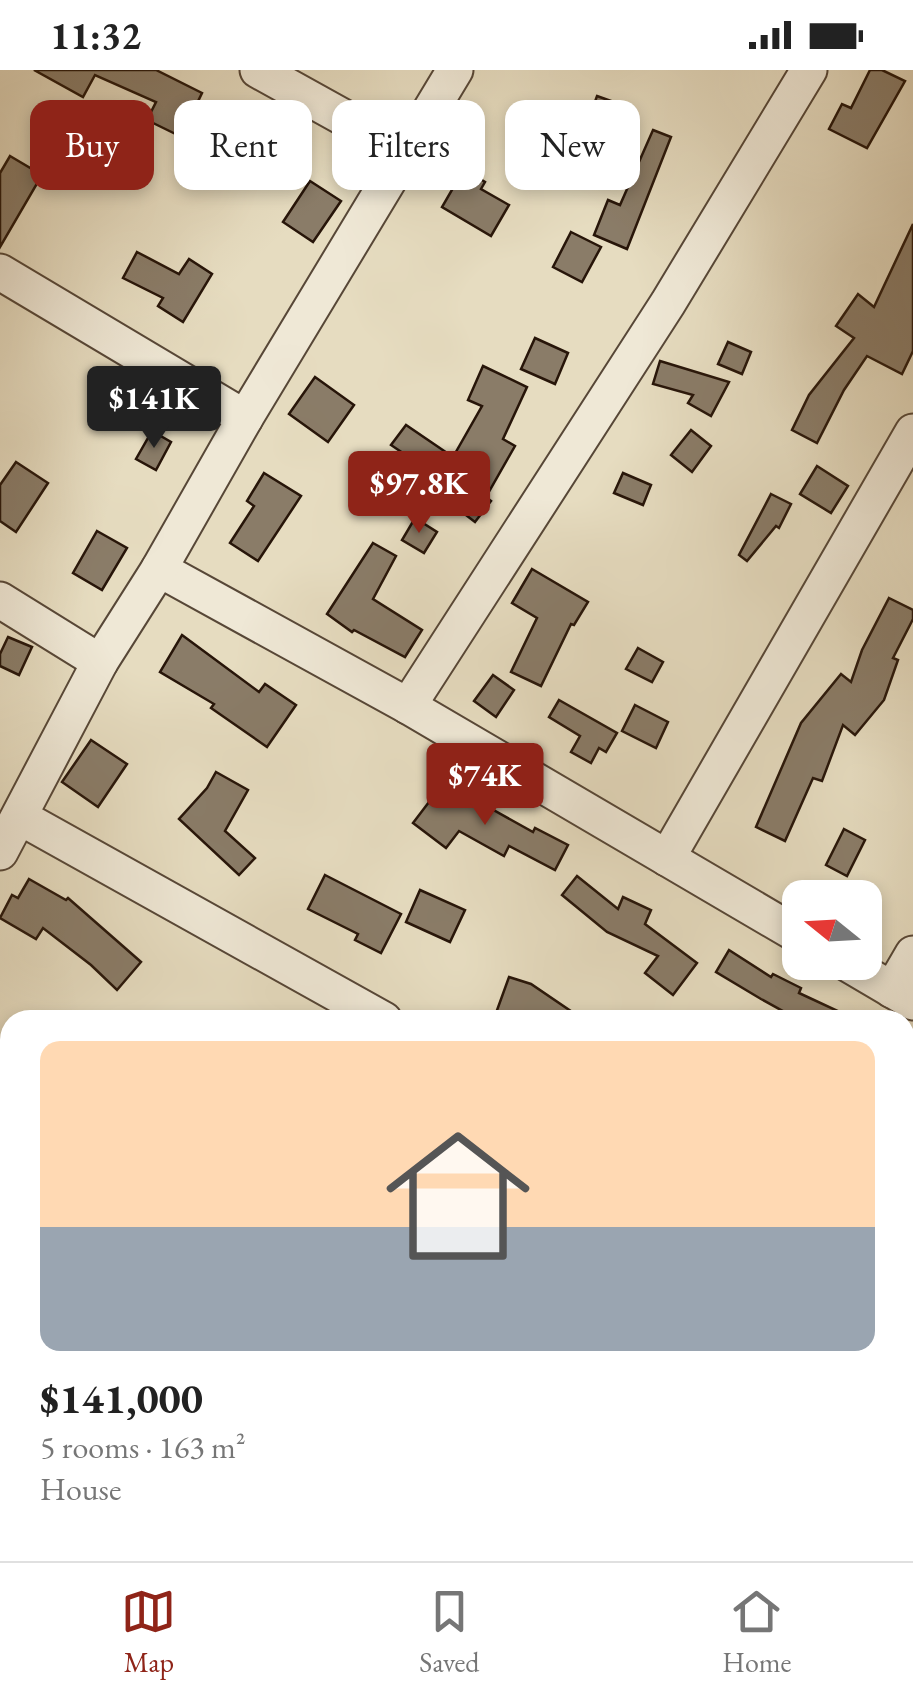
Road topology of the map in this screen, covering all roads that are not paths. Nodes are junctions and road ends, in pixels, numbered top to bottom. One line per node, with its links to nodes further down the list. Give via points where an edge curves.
1 (258, 70): 5 (street)
2 (455, 70): 4 (street)
3 (809, 70): 13 (street)
4 (437, 100)
5 (332, 111)
6 (383, 190): 8 (street)
7 (0, 272): 8 (street)
8 (246, 418): 10 (street)
9 (913, 432): 16 (street)
10 (159, 569): 12 (street); 13 (street)
11 (0, 600): 12 (street)
12 (100, 662): 14 (street)
13 (408, 706): 16 (street)
14 (20, 817): 15 (street); 21 (street)
15 (0, 852)
16 (667, 858): 17 (street)
17 (782, 925)
18 (913, 954): 20 (street)
19 (876, 980): 20 (street)
20 (903, 996)
21 (366, 1010)

